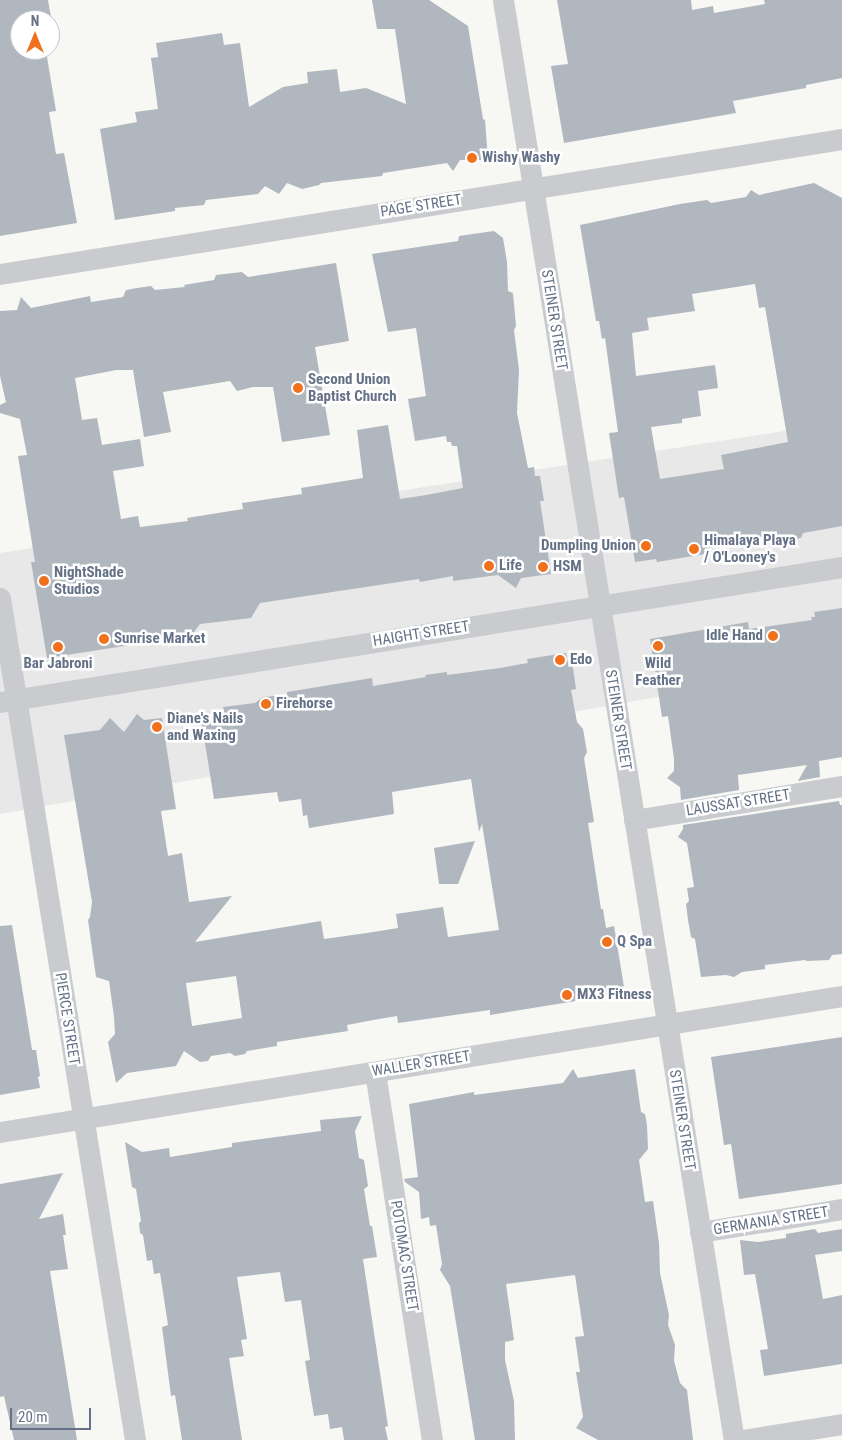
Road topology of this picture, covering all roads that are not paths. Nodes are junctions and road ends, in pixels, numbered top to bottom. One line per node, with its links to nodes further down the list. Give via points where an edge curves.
1 (503, 0): 3 (street, STEINER STREET)
2 (842, 139): 3 (street, PAGE STREET)
3 (533, 188): 4 (street, PAGE STREET); 7 (street, STEINER STREET)
4 (0, 274)
5 (842, 567): 7 (street, HAIGHT STREET)
6 (0, 598): 8 (street, PIERCE STREET)
7 (599, 606): 8 (street, HAIGHT STREET); 10 (street, STEINER STREET)
8 (8, 701): 14 (street, PIERCE STREET)
9 (842, 786): 10 (street, LAUSSAT STREET)
10 (634, 820): 12 (street, STEINER STREET)
11 (842, 996): 12 (street, WALLER STREET)
12 (667, 1024): 13 (street, WALLER STREET); 17 (street, STEINER STREET)
13 (375, 1072): 14 (street, WALLER STREET); 20 (street, POTOMAC STREET)
14 (83, 1118): 15 (street, WALLER STREET); 19 (street, PIERCE STREET)
15 (0, 1132)
16 (842, 1210): 17 (street, GERMANIA STREET)
17 (700, 1232): 21 (street, STEINER STREET)
18 (842, 1424): 22 (street)
19 (135, 1440)
20 (432, 1440)
21 (734, 1440)
22 (742, 1440)

